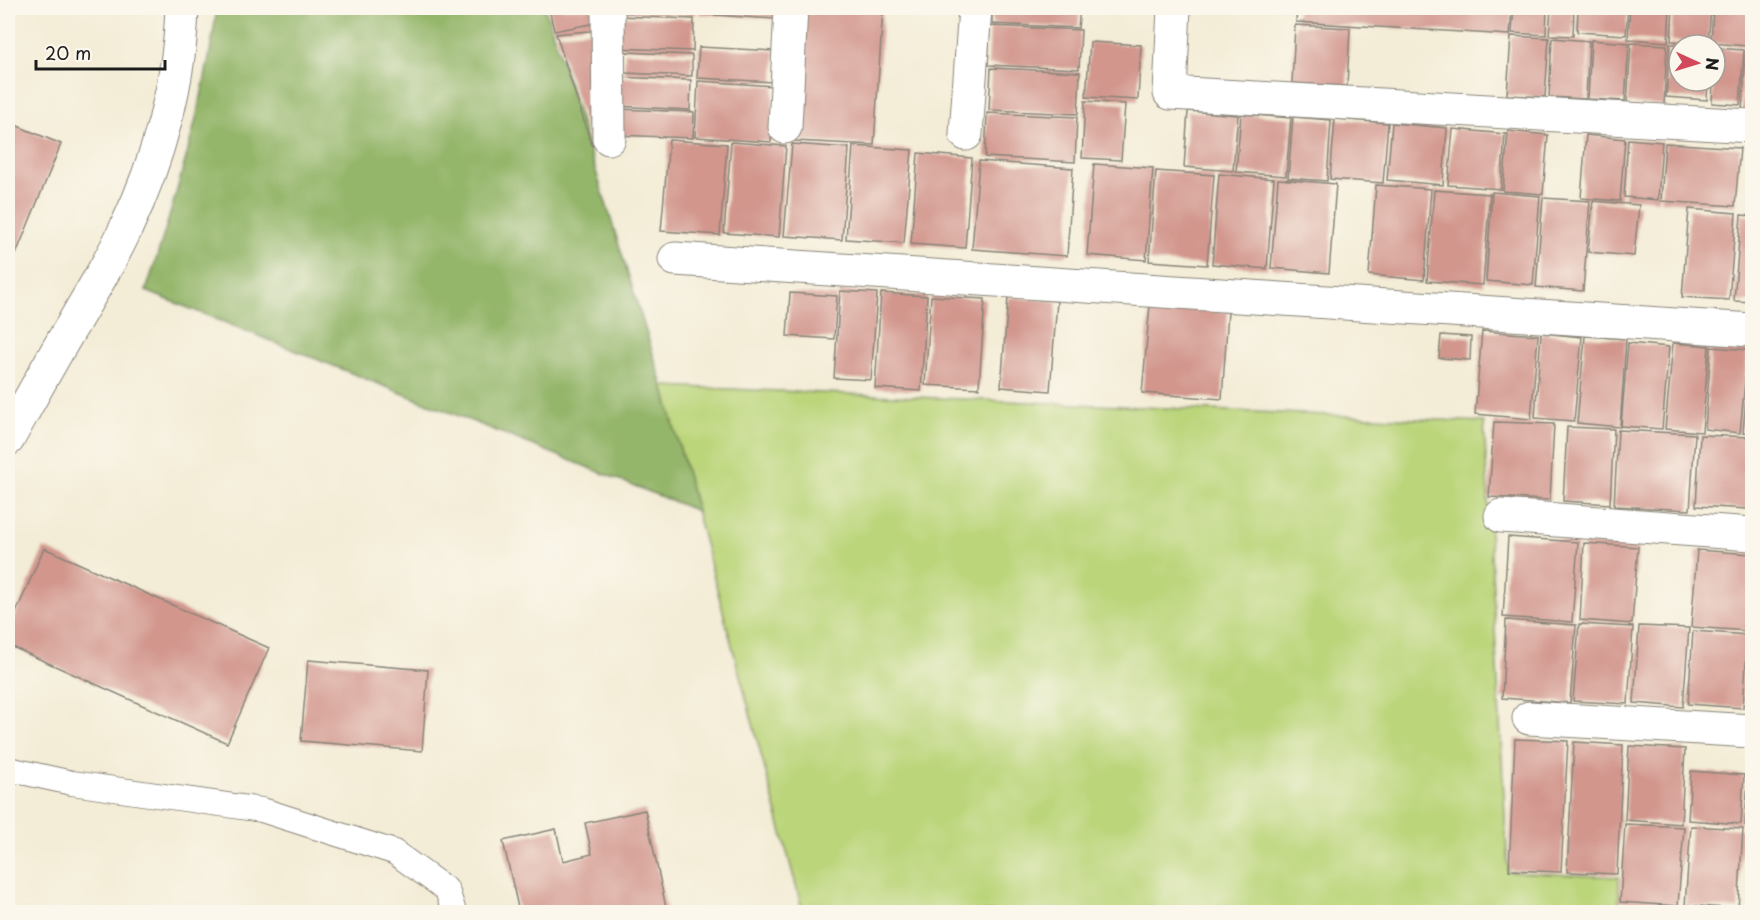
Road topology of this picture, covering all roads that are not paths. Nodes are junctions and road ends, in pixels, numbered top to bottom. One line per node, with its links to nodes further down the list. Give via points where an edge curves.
1 (182, 8): 12 (street, via 175,71 148,176 102,276)
2 (608, 8): 9 (street)
3 (791, 8): 7 (street)
4 (975, 8): 8 (street)
5 (1174, 8): 6 (street, via 1170,93)
6 (1752, 126)
7 (785, 127)
8 (966, 134)
9 (609, 138)
10 (675, 259): 11 (street)
11 (1752, 330)
12 (8, 440)
13 (1502, 516): 14 (street)
14 (1752, 534)
15 (1529, 718): 16 (street)
16 (1752, 731)
17 (8, 769): 18 (lane, via 72,783 273,813 394,852 447,890)
18 (454, 912)

